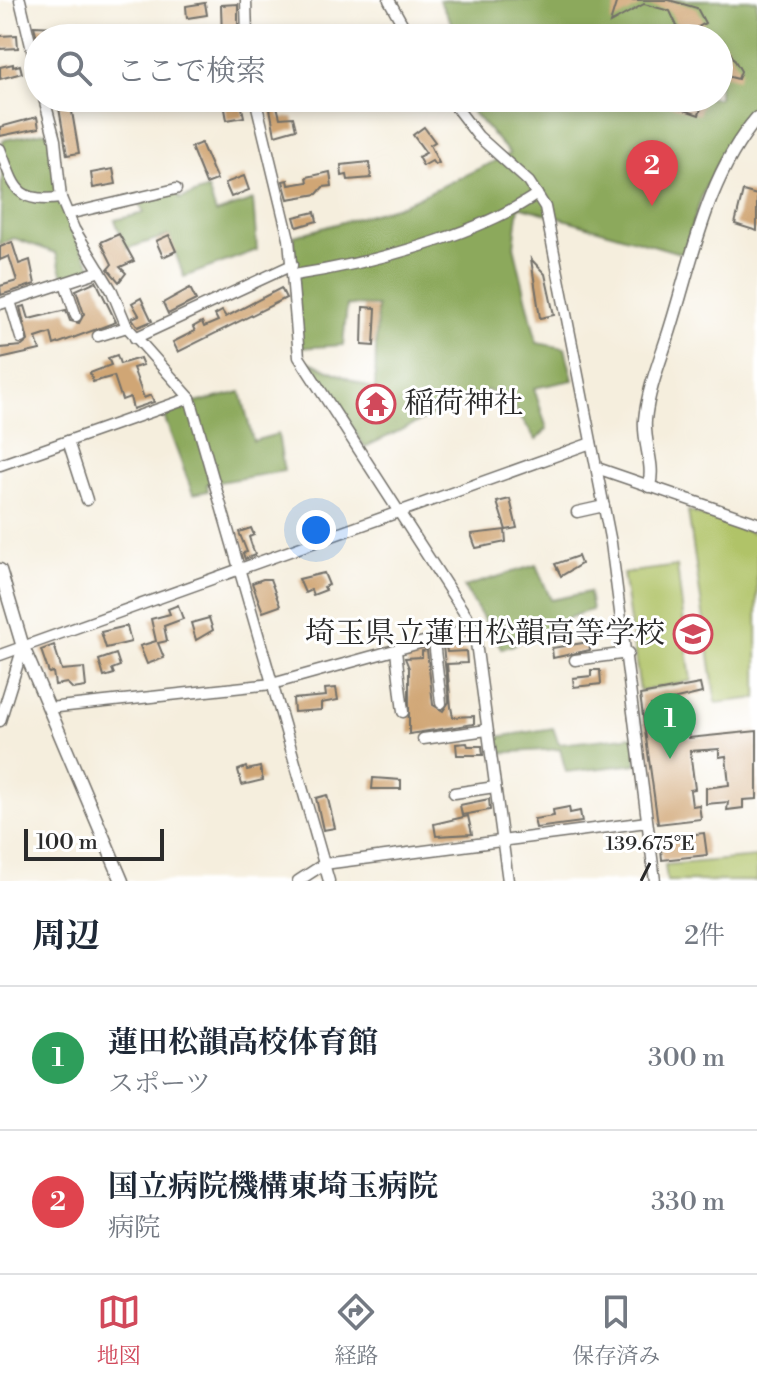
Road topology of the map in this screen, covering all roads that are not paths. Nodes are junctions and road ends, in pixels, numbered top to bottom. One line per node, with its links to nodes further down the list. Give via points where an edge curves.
1 (20, 0): 4 (street)
2 (246, 0): 5 (street)
3 (389, 0): 6 (street)
4 (26, 24)
5 (247, 24)
6 (402, 24)
7 (48, 112): 14 (street)
8 (258, 112): 16 (street)
9 (460, 112): 13 (street)
10 (757, 118): 30 (street, via 714,190 656,377 645,418)
11 (0, 149): 14 (street, via 16,189 35,201)
12 (176, 189): 15 (street)
13 (537, 194): 16 (street, via 484,224 369,259); 27 (street)
14 (61, 198): 15 (street)
15 (68, 214): 17 (street)
16 (293, 270): 24 (street); 34 (street, via 299,357)
17 (100, 271): 18 (street); 21 (street)
18 (65, 283): 19 (street); 20 (street)
19 (5, 303): 23 (street)
20 (76, 316)
21 (127, 327): 22 (street); 24 (street)
22 (98, 336)
23 (21, 338)
24 (135, 338): 25 (street)
25 (190, 398): 26 (street); 37 (street)
26 (68, 441): 28 (street); 31 (street)
27 (591, 443): 29 (street); 34 (street)
28 (0, 465)
29 (597, 468): 30 (street); 32 (street)
30 (649, 486): 35 (street)
31 (87, 500)
32 (604, 506): 33 (street); 42 (street)
33 (577, 512)
34 (401, 513): 37 (street); 38 (street)
35 (757, 523)
36 (0, 570): 40 (street)
37 (238, 571): 40 (street); 45 (street)
38 (474, 628): 39 (street); 50 (street)
39 (434, 641): 41 (street); 46 (street)
40 (23, 647): 43 (street); 47 (street); 49 (street)
41 (396, 651): 45 (street); 48 (street)
42 (628, 653): 44 (street); 54 (street)
43 (0, 655)
44 (575, 660)
45 (272, 684): 47 (street); 56 (street)
46 (441, 703)
47 (49, 708): 57 (street)
48 (403, 712)
49 (0, 721)
50 (487, 730): 51 (street); 52 (street)
51 (423, 739)
52 (495, 787): 53 (street); 55 (street)
53 (454, 793)
54 (647, 822): 55 (street); 61 (street)
55 (503, 841): 56 (street); 60 (street)
56 (324, 864): 58 (street); 59 (street)
57 (122, 881)
58 (298, 881)
59 (329, 881)
60 (508, 881)
61 (655, 881)

